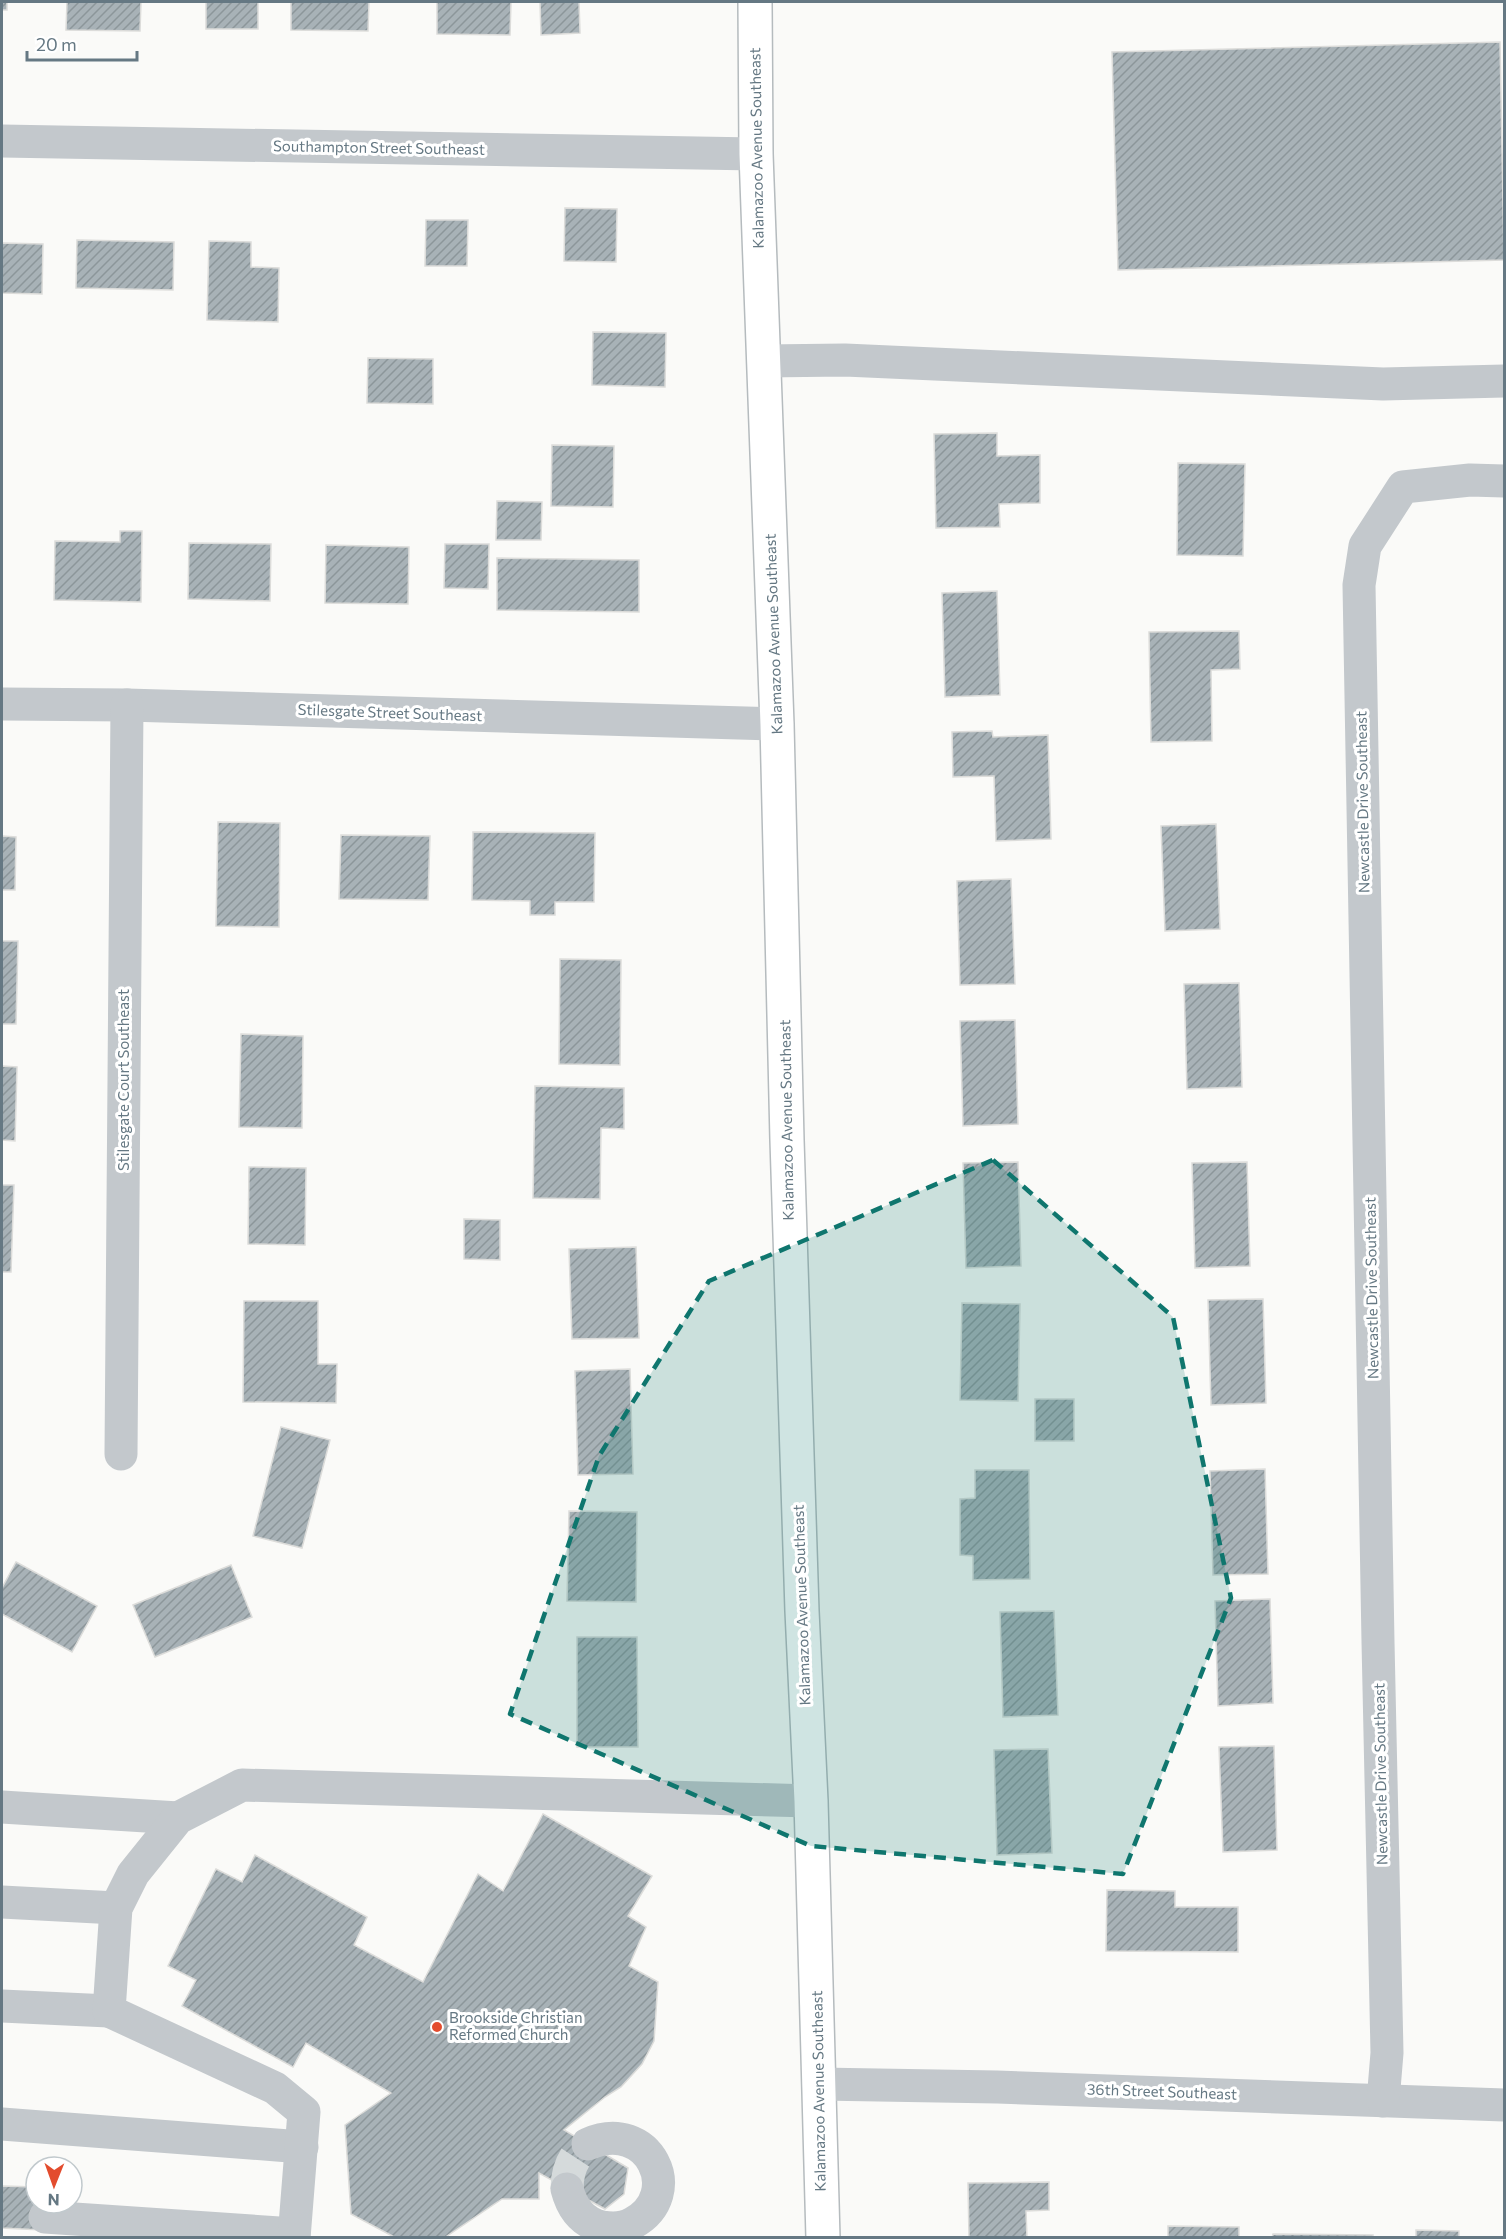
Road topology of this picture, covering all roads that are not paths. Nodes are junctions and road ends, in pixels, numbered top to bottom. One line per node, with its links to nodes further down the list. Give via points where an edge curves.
1 (754, 2): 3 (main road, Kalamazoo Avenue Southeast)
2 (2, 141): 3 (street, Southampton Street Southeast)
3 (756, 154): 4 (main road, Kalamazoo Avenue Southeast)
4 (764, 361): 5 (street, via 845,360 1383,384); 9 (main road, Kalamazoo Avenue Southeast)
5 (1504, 381)
6 (1504, 481): 19 (street, Newcastle Drive Southeast, via 1470,480 1403,487 1365,546 1359,585 1387,2053)
7 (2, 704): 8 (street, Stilesgate Street Southeast)
8 (127, 705): 9 (street, Stilesgate Street Southeast); 10 (street, Stilesgate Court Southeast)
9 (777, 724): 11 (main road, Kalamazoo Avenue Southeast, via 791,1277)
10 (121, 1454)
11 (811, 1801): 13 (street, via 242,1785); 18 (main road, Kalamazoo Avenue Southeast)
12 (2, 1807): 13 (street)
13 (178, 1818): 15 (street, via 134,1875)
14 (2, 1902): 15 (street)
15 (116, 1908): 17 (street)
16 (2, 2006): 17 (street)
17 (109, 2011): 23 (street, via 275,2088 304,2112)
18 (819, 2084): 19 (street, 36th Street Southeast); 28 (main road, Kalamazoo Avenue Southeast)
19 (1383, 2101): 20 (street, 36th Street Southeast)
20 (1504, 2105)
21 (2, 2124): 23 (street)
22 (588, 2144): 26 (street, via 600,2139 628,2140 642,2148 658,2175 652,2207 642,2219)
23 (302, 2147): 27 (street)
24 (567, 2189): 26 (street, via 579,2215)
25 (45, 2217): 27 (street)
26 (612, 2233)
27 (294, 2236)
28 (823, 2238)

